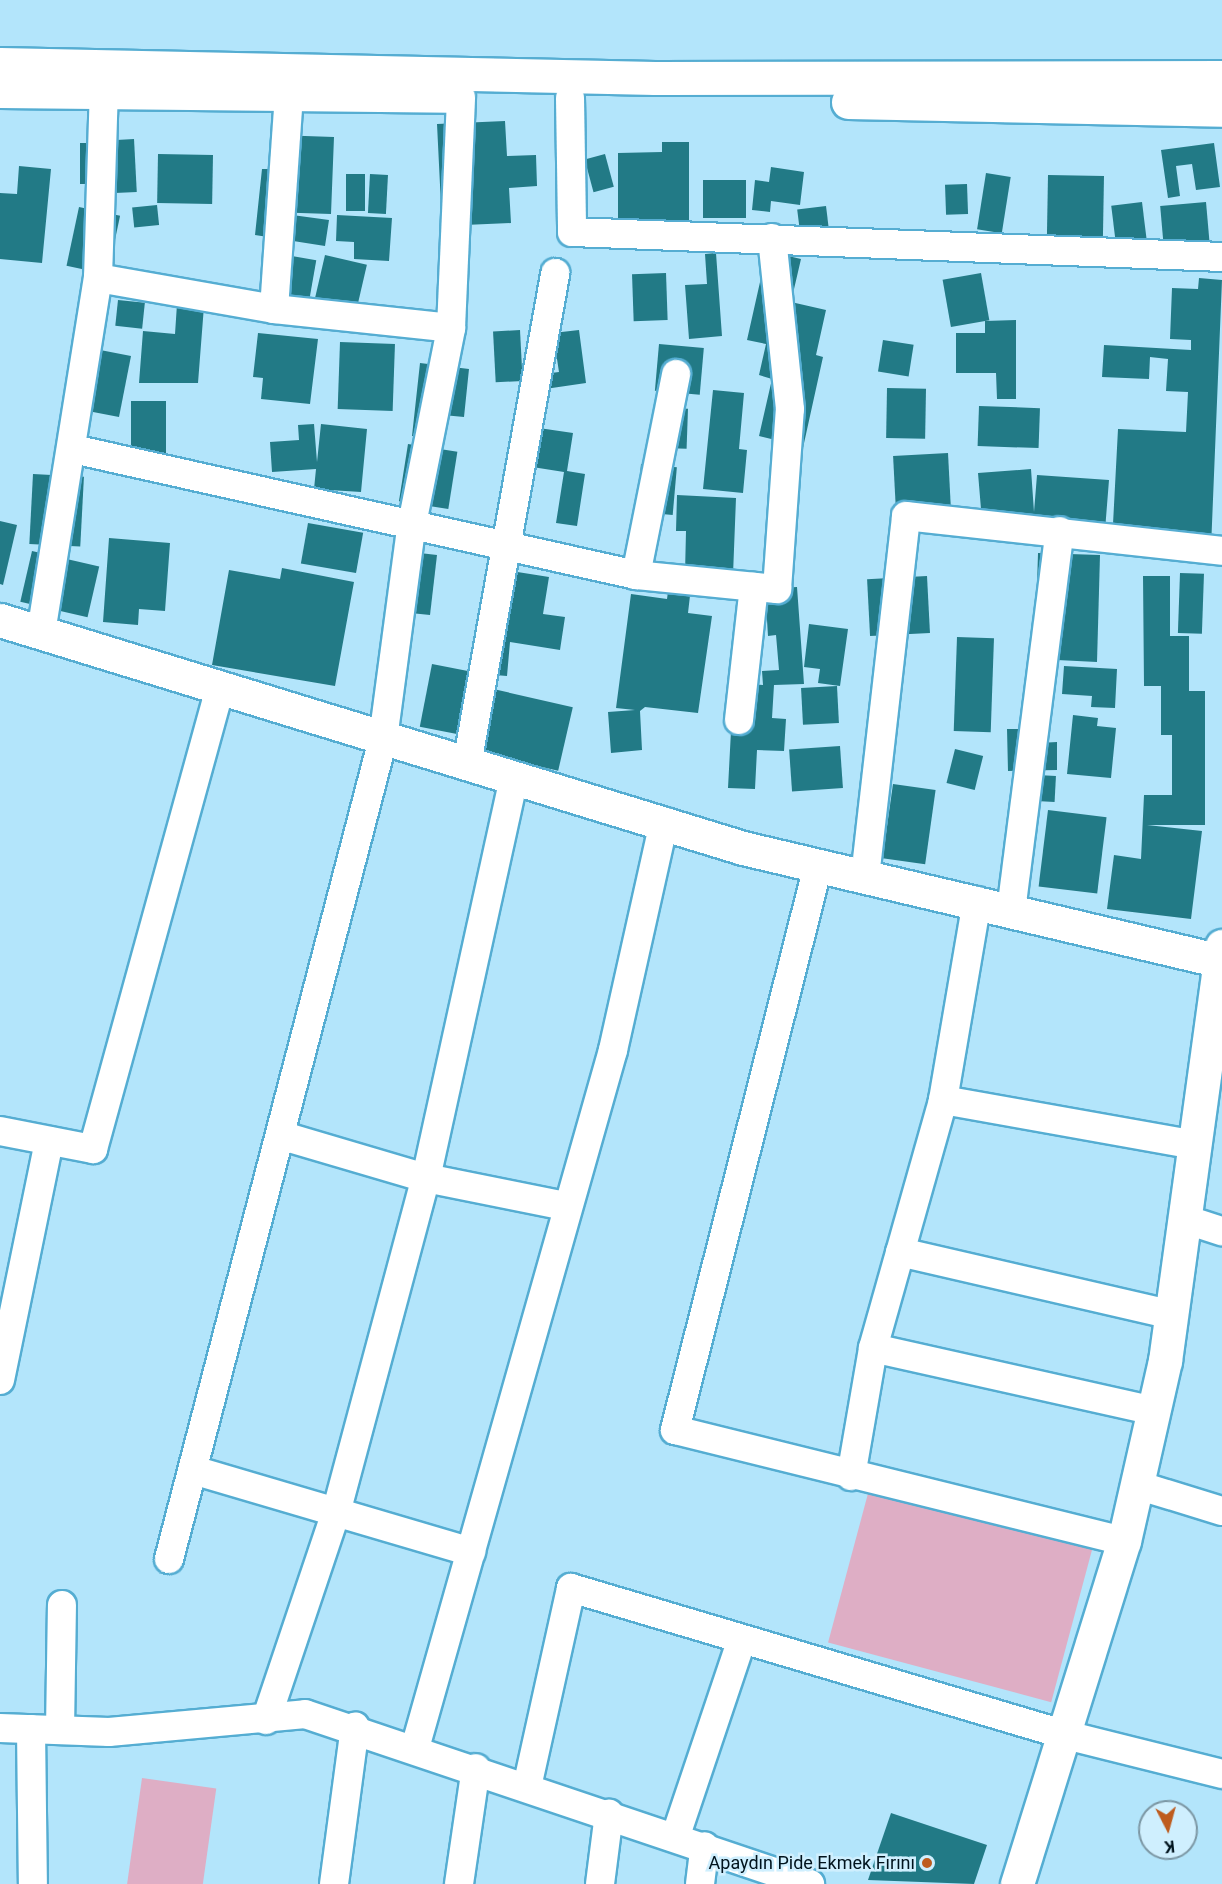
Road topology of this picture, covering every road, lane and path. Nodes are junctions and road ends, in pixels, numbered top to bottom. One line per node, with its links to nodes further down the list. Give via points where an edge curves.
1 (0, 64): 2 (main road, via 655,78)
2 (1222, 77)
3 (0, 91): 4 (main road)
4 (104, 92): 5 (main road); 12 (street)
5 (289, 94): 6 (main road); 13 (street)
6 (461, 97): 7 (main road); 14 (street)
7 (570, 98): 8 (main road); 9 (street, via 572,232)
8 (1222, 110)
9 (772, 238): 10 (street); 22 (street, via 790,409 777,589)
10 (1222, 257)
11 (555, 273): 19 (street)
12 (98, 278): 13 (street); 16 (street)
13 (274, 309): 14 (street)
14 (451, 328): 17 (street)
15 (676, 374): 21 (street)
16 (73, 449): 17 (street); 24 (street)
17 (411, 529): 19 (street); 27 (street)
18 (1060, 531): 20 (street); 32 (street, via 906,516); 34 (street)
19 (506, 548): 21 (street); 28 (street)
20 (1222, 551)
21 (636, 575): 22 (street)
22 (754, 587): 26 (street)
23 (0, 620): 24 (main road)
24 (42, 633): 25 (main road)
25 (220, 688): 27 (main road); 39 (street, via 93,1149)
26 (739, 720)
27 (383, 739): 28 (main road); 38 (street)
28 (467, 764): 29 (main road)
29 (514, 778): 30 (main road); 41 (street)
30 (664, 822): 31 (main road); 42 (street, via 613,1050)
31 (818, 866): 32 (main road); 51 (street, via 675,1430)
32 (865, 877): 33 (main road)
33 (977, 901): 34 (main road); 36 (street)
34 (1011, 911): 35 (main road)
35 (1221, 955): 40 (main road)
36 (943, 1100): 40 (street); 45 (street)
37 (0, 1131): 39 (street)
38 (283, 1136): 41 (street); 50 (street)
39 (49, 1141): 48 (street)
40 (1195, 1145): 43 (main road)
41 (426, 1178): 42 (street); 53 (street)
42 (565, 1206): 56 (street)
43 (1184, 1219): 44 (street); 46 (main road)
44 (1222, 1231)
45 (900, 1252): 46 (street); 47 (street)
46 (1173, 1315): 49 (main road)
47 (873, 1348): 49 (street); 51 (street)
48 (0, 1380)
49 (1154, 1411): 52 (main road)
50 (193, 1470): 53 (street); 57 (street)
51 (851, 1476): 55 (street)
52 (1137, 1485): 54 (street); 55 (main road)
53 (337, 1509): 56 (street); 60 (street)
54 (1222, 1511)
55 (1124, 1541): 65 (main road)
56 (471, 1552): 66 (street)
57 (169, 1559)
58 (63, 1605): 64 (street)
59 (741, 1642): 65 (street); 69 (street, via 571,1588); 71 (street)
60 (266, 1720): 61 (street, via 305,1714); 64 (street)
61 (355, 1726): 66 (street); 74 (street)
62 (0, 1728): 63 (street)
63 (31, 1729): 64 (street); 73 (street)
64 (60, 1730)
65 (1066, 1735): 68 (street); 79 (main road)
66 (415, 1748): 67 (street)
67 (476, 1768): 69 (street); 75 (street)
68 (1222, 1774)
69 (527, 1787): 70 (street)
70 (609, 1814): 71 (street); 76 (street)
71 (676, 1835): 72 (street)
72 (705, 1846): 77 (street); 78 (street)
73 (33, 1884)
74 (334, 1884)
75 (459, 1884)
76 (600, 1884)
77 (700, 1884)
78 (810, 1884)
79 (1017, 1884)

